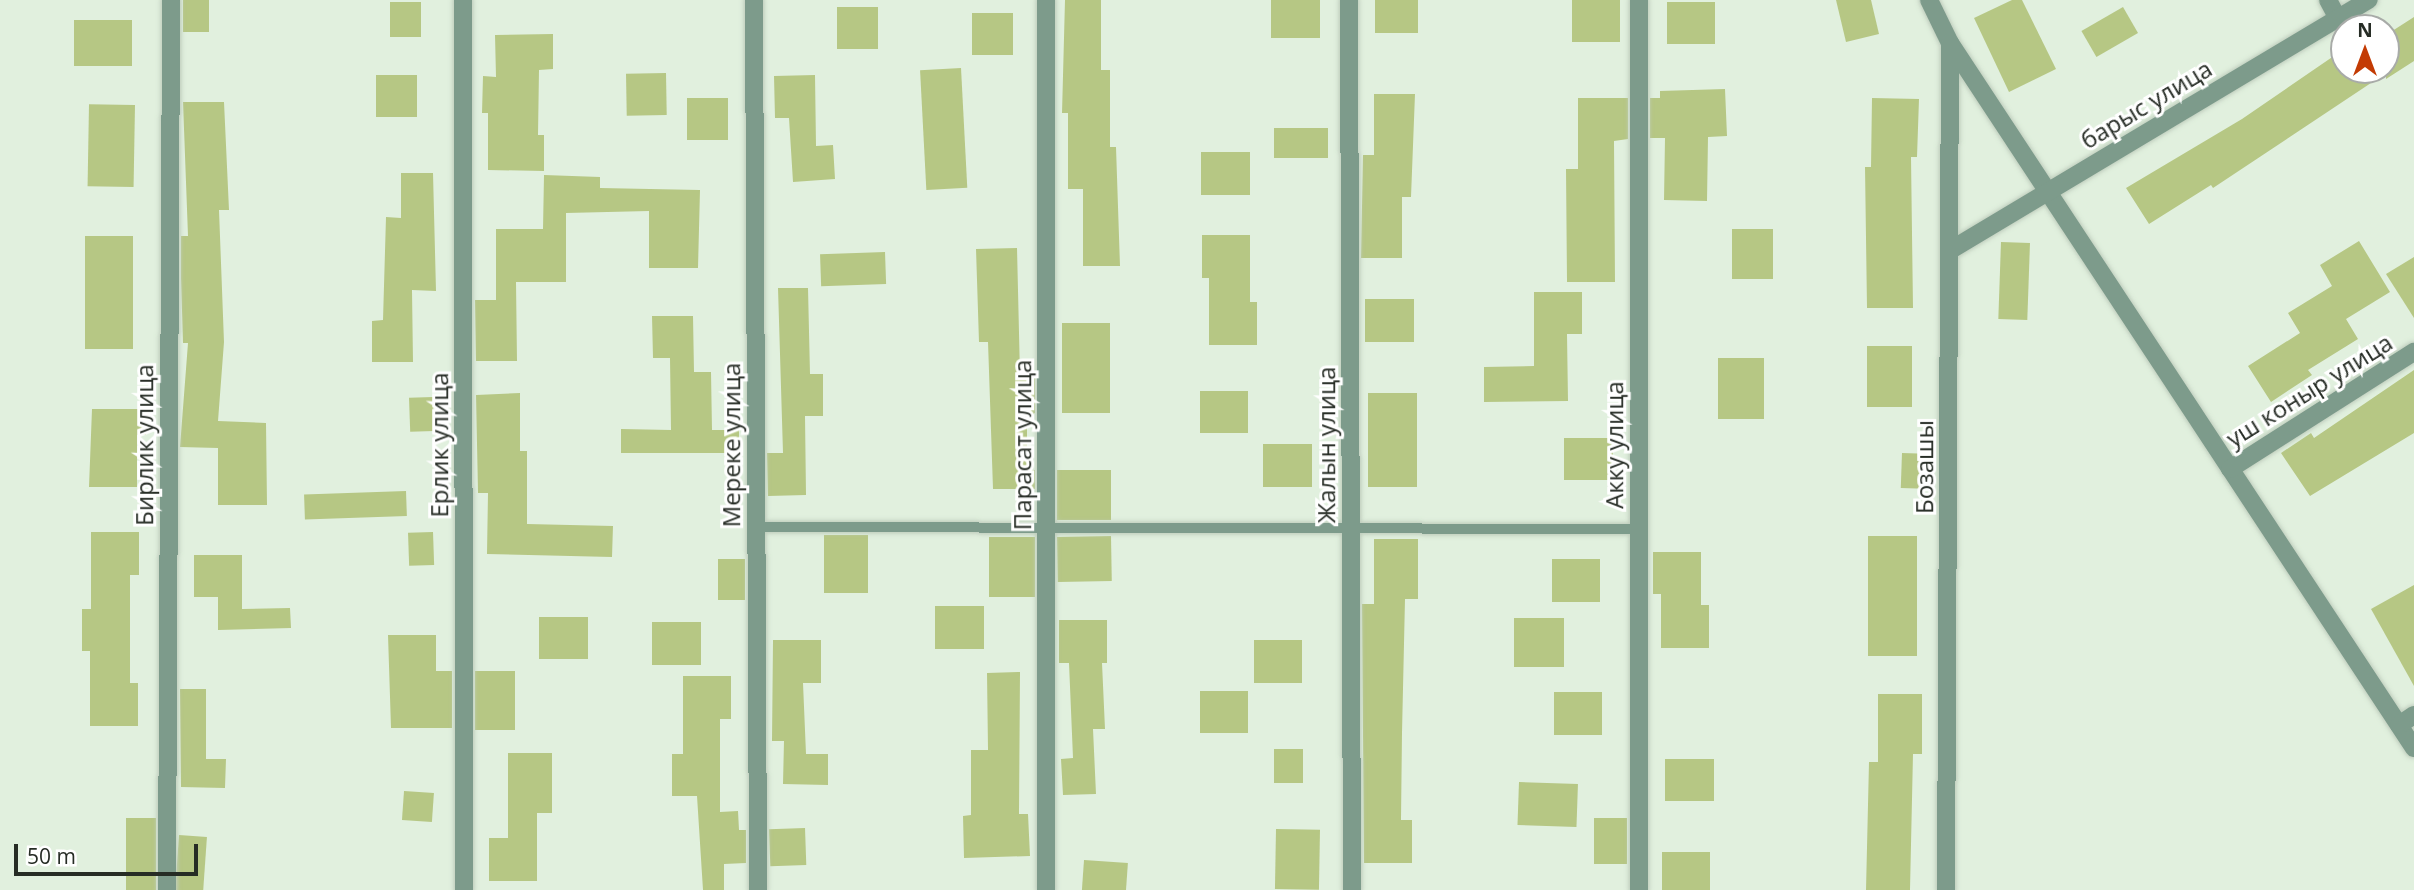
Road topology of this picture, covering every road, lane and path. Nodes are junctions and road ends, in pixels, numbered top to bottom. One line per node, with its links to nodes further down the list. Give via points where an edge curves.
1 (171, 0): 22 (street, Бирлик улица)
2 (463, 0): 23 (street, Ерлик улица)
3 (754, 0): 16 (street, Мереке улица)
4 (1046, 0): 17 (street, Парасат улица)
5 (1349, 0): 18 (street, Жалын улица)
6 (1639, 0): 19 (street, Акку улица)
7 (1929, 0): 11 (street)
8 (2369, 0): 9 (street, барыс улица)
9 (2346, 14)
10 (2330, 24): 12 (street, барыс улица)
11 (1950, 43): 12 (street); 13 (street, Бозашы)
12 (2048, 192): 13 (street, барыс улица); 15 (street)
13 (1949, 251): 28 (street, Бозашы)
14 (2414, 352): 15 (street, уш коныр улица)
15 (2230, 469): 20 (street)
16 (756, 527): 17 (lane); 24 (street, Мереке улица)
17 (1046, 528): 18 (lane); 25 (street, Парасат улица)
18 (1351, 528): 19 (lane); 26 (street, Жалын улица)
19 (1639, 529): 27 (street, Акку улица)
20 (2406, 720): 21 (street)
21 (2414, 748)
22 (167, 890)
23 (464, 890)
24 (758, 890)
25 (1046, 890)
26 (1352, 890)
27 (1639, 890)
28 (1947, 890)

